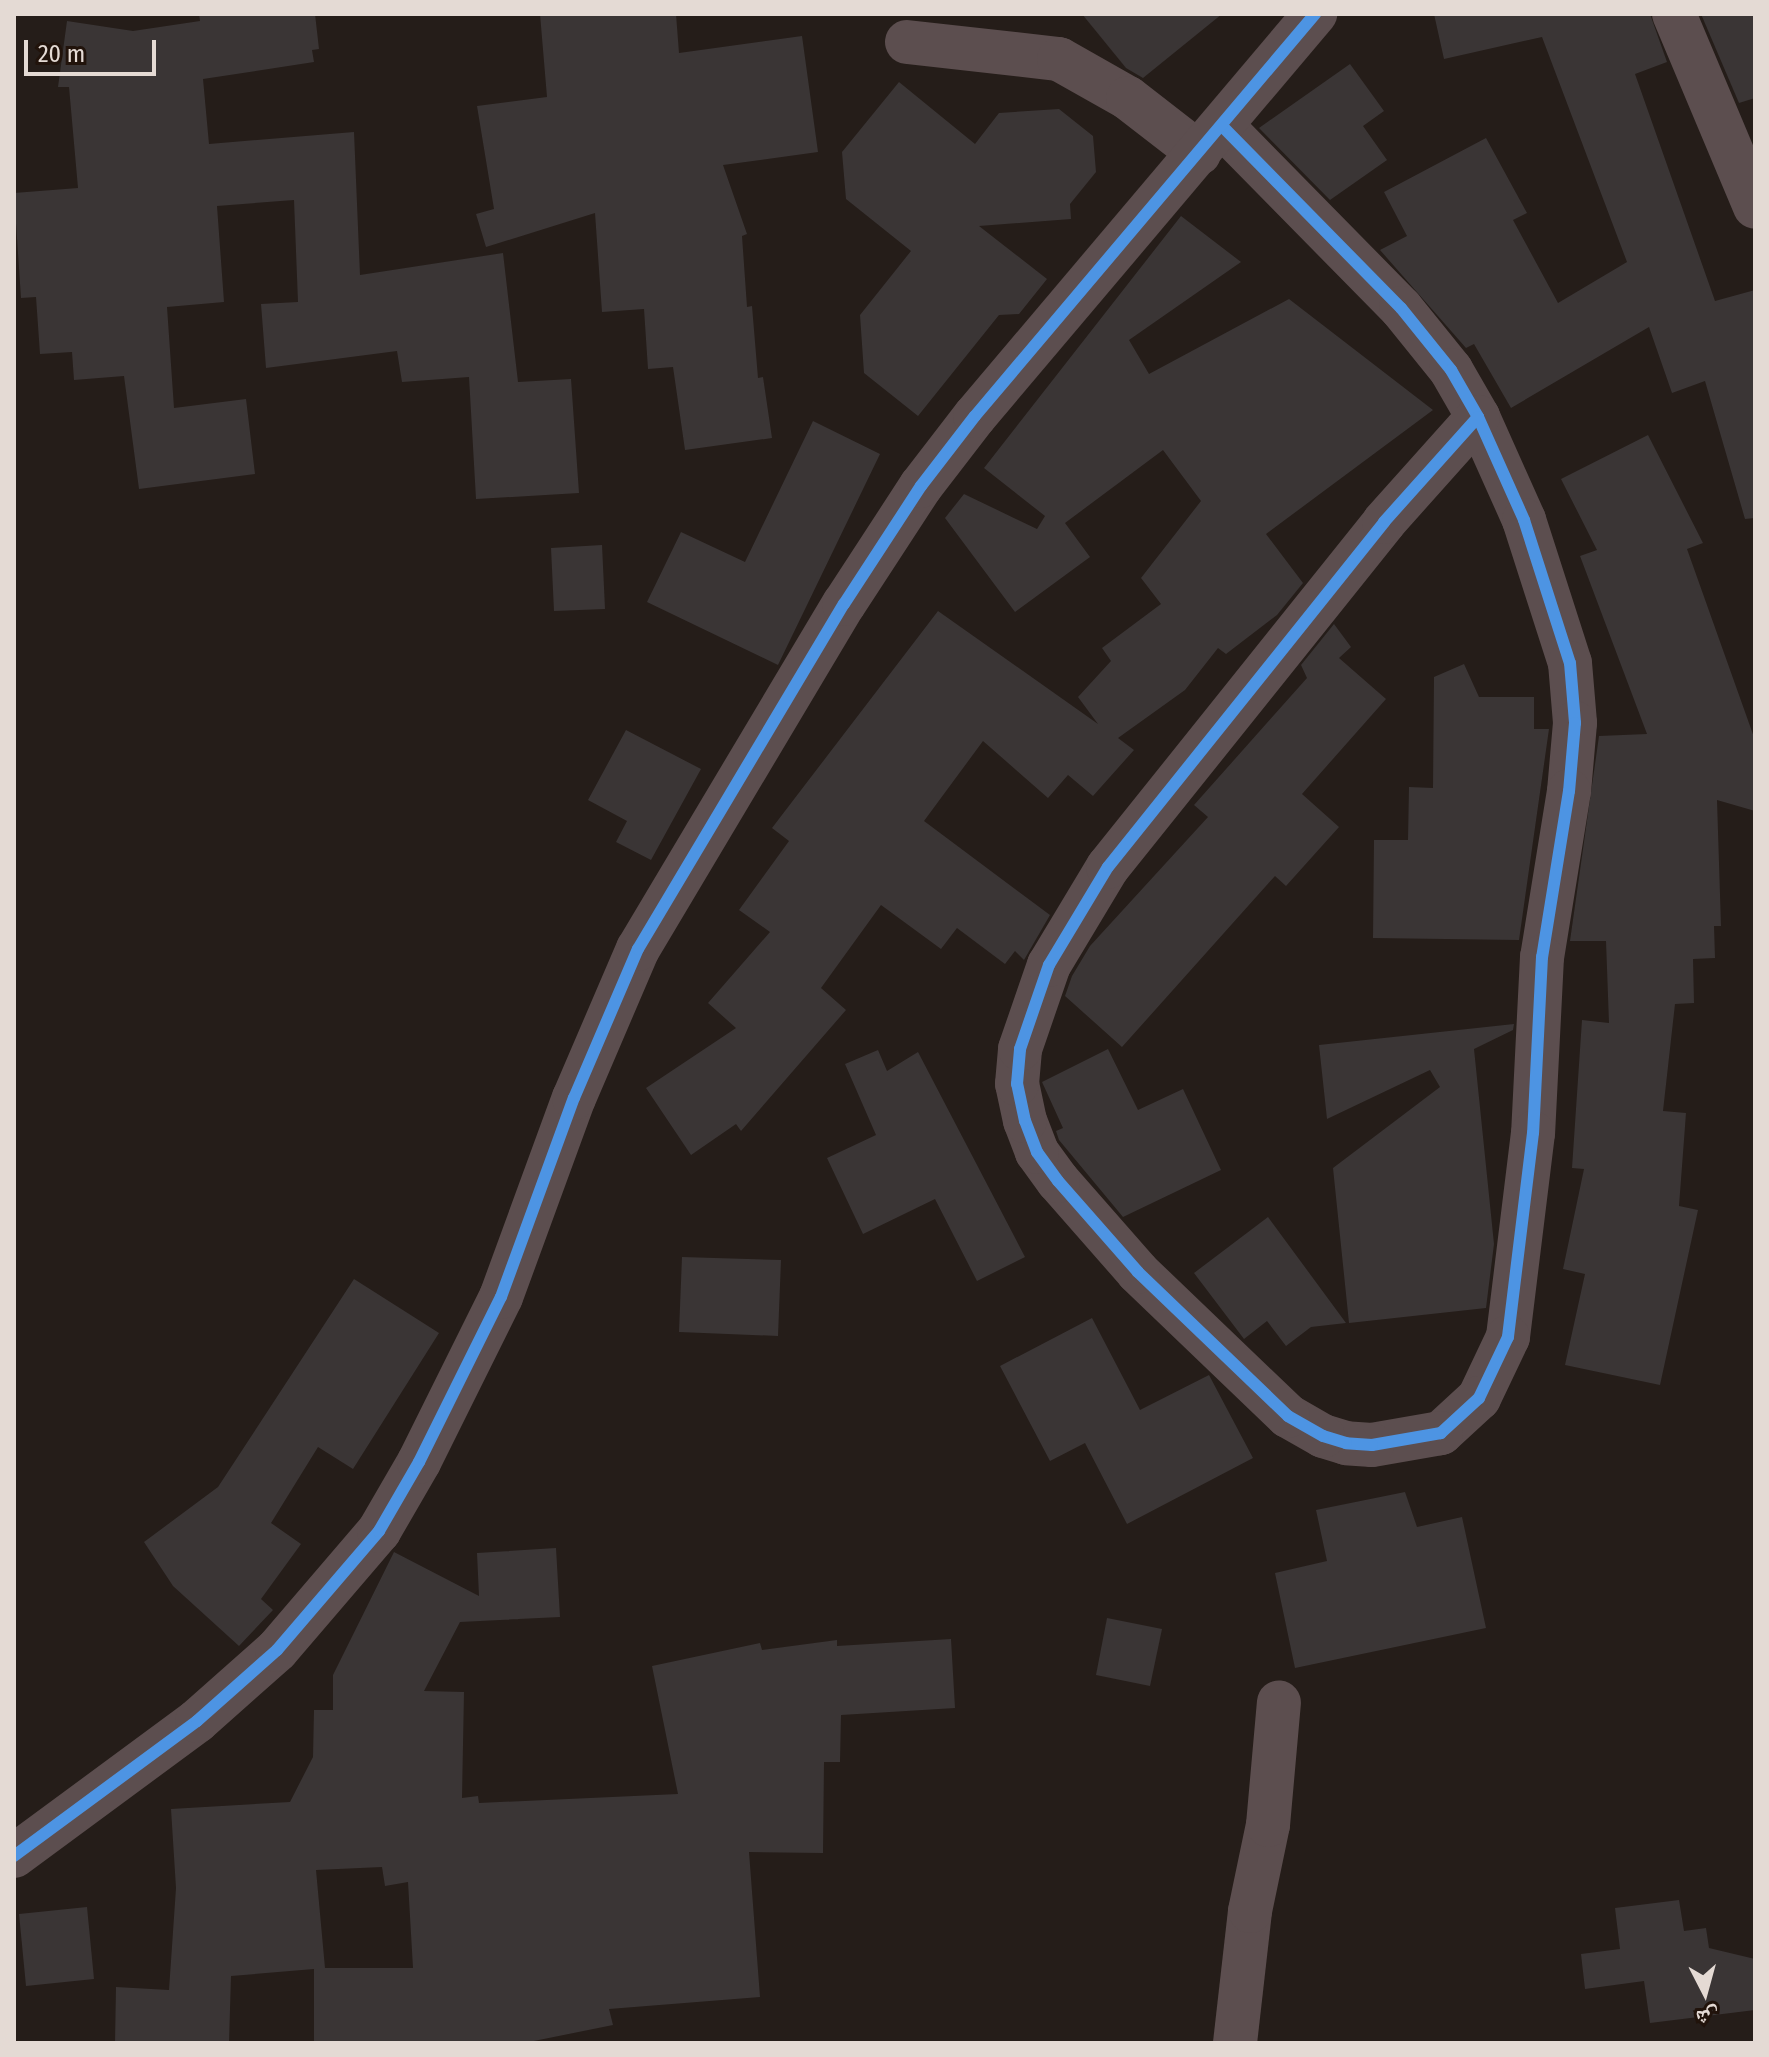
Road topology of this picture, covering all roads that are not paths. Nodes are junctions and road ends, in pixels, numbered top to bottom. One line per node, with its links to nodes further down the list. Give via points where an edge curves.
1 (1315, 14): 4 (street)
2 (1674, 14): 5 (street)
3 (907, 42): 4 (street, via 1059,59)
4 (1211, 140): 6 (street, via 1401,308 1451,370); 8 (street, via 1066,305 921,486 844,604 638,949 580,1084 501,1297 379,1531 277,1650 197,1721)
5 (1755, 207)
6 (1478, 417): 6 (street, via 1555,607 1570,663 1575,723 1542,957 1533,1133 1508,1337 1479,1398 1441,1433 1372,1445 1346,1443 1288,1416 1138,1272 1058,1181 1037,1152 1025,1121 1017,1084 1020,1049 1049,965 1108,867 1384,522)
7 (1279, 1702): 9 (street, via 1268,1825 1250,1911)
8 (14, 1856)
9 (1235, 2043)

